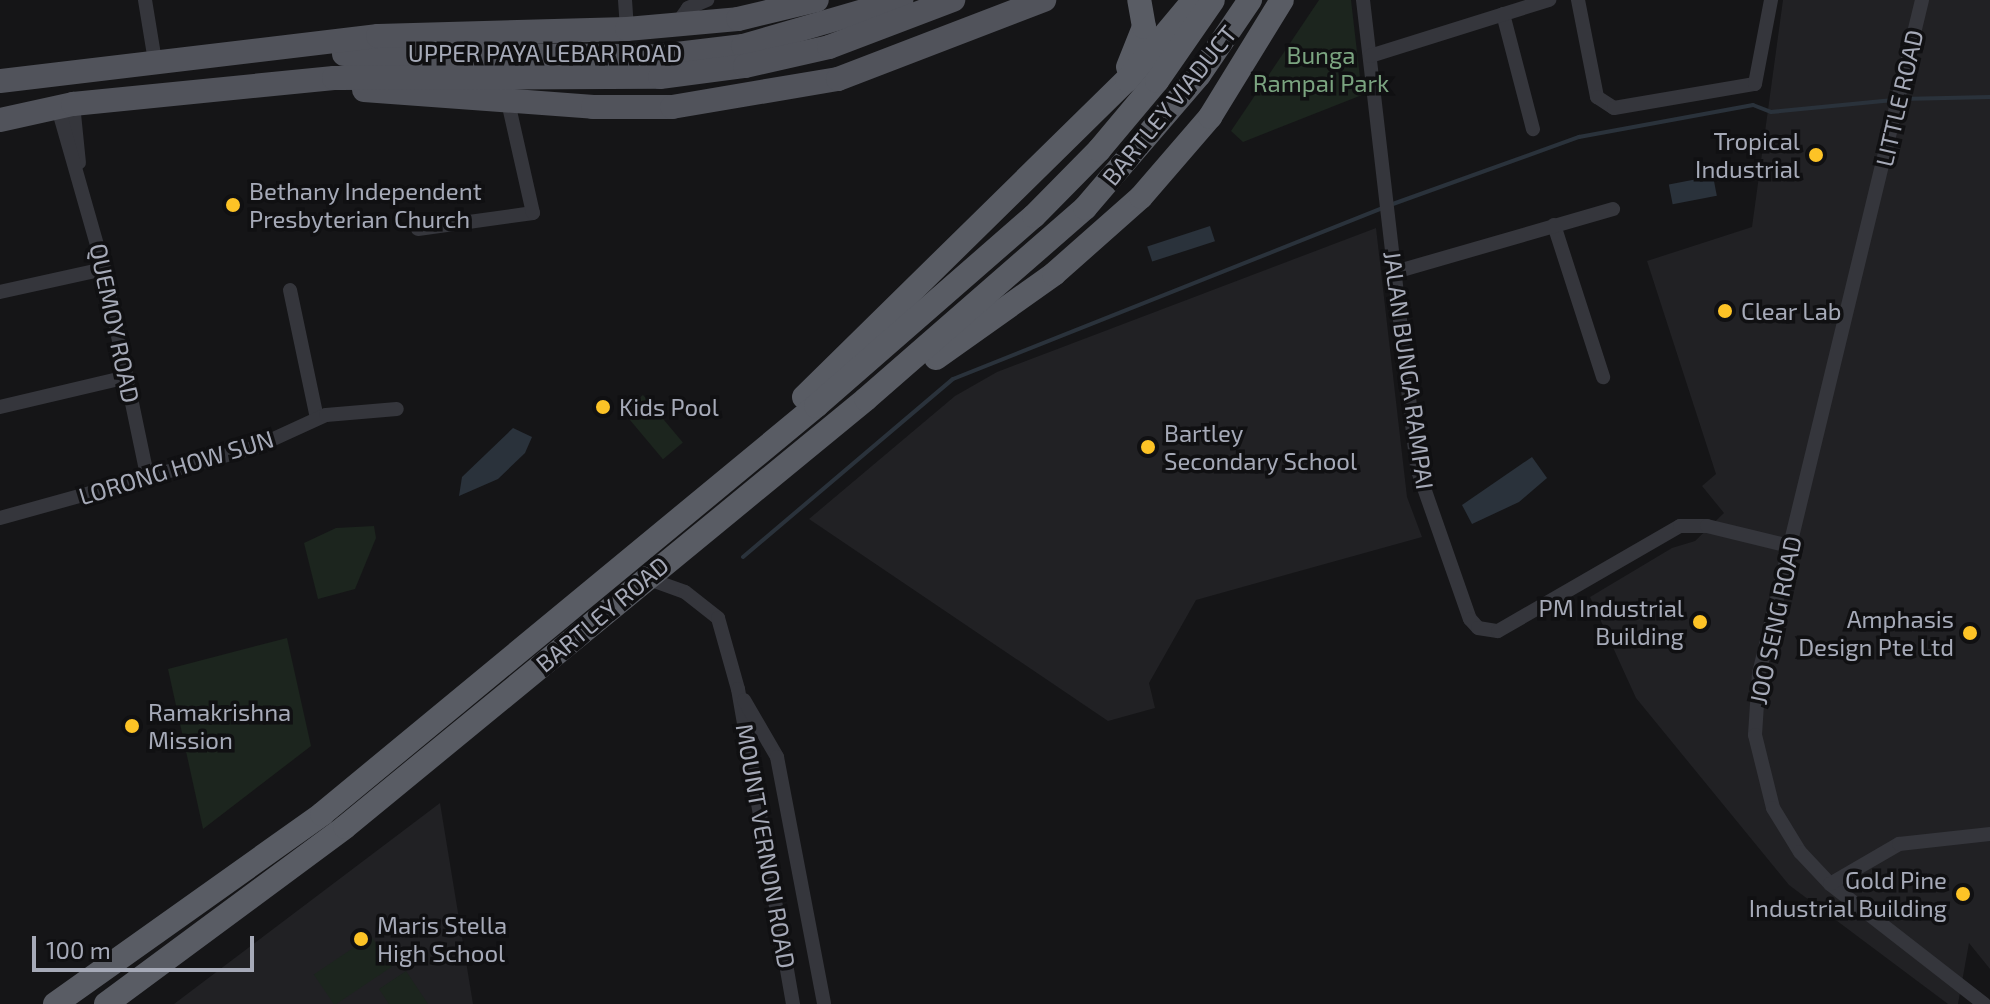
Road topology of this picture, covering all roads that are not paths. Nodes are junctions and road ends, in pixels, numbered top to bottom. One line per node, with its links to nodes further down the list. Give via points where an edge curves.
1 (145, 0): 25 (street)
2 (625, 0): 21 (street)
3 (707, 0): 20 (street, UPPER PAYA LEBAR ROAD, via 688,8)
4 (817, 0): 20 (main road, UPPER PAYA LEBAR ROAD, via 738,19)
5 (901, 0): 23 (main road, UPPER PAYA LEBAR ROAD, via 743,46 660,56)
6 (953, 0): 27 (main road, UPPER PAYA LEBAR ROAD, via 829,47 745,66 660,77 398,76)
7 (1044, 0): 29 (main road, UPPER PAYA LEBAR ROAD, via 922,50 823,82 672,107)
8 (1139, 0): 28 (highway, via 1144,27 1140,47)
9 (1194, 0): 28 (highway)
10 (1213, 0): 36 (highway, BARTLEY VIADUCT, via 1157,81)
11 (1250, 0): 34 (highway, BARTLEY VIADUCT, bridge, via 1191,86)
12 (1268, 0): 22 (highway)
13 (1282, 0): 22 (highway)
14 (1363, 0): 24 (street, JALAN BUNGA RAMPAI)
15 (1549, 0): 19 (street)
16 (1578, 0): 17 (street, via 1597,97 1614,108 1755,84)
17 (1771, 0)
18 (1922, 0): 33 (street, LITTLE ROAD)
19 (1503, 14): 24 (street); 32 (street)
20 (677, 24): 21 (main road, UPPER PAYA LEBAR ROAD)
21 (627, 29): 23 (main road, UPPER PAYA LEBAR ROAD, via 378,36)
22 (1263, 33): 45 (highway, via 1210,117 1141,197 1054,274 896,386)
23 (181, 56): 25 (main road, UPPER PAYA LEBAR ROAD)
24 (1370, 56): 40 (street, JALAN BUNGA RAMPAI)
25 (155, 61): 26 (main road, UPPER PAYA LEBAR ROAD)
26 (0, 81)
27 (266, 84): 29 (main road, UPPER PAYA LEBAR ROAD); 30 (main road, UPPER PAYA LEBAR ROAD)
28 (1113, 93): 49 (highway, via 808,393)
29 (508, 102): 38 (street, UPPER PAYA LEBAR ROAD, via 533,213)
30 (66, 106): 31 (main road, UPPER PAYA LEBAR ROAD); 39 (street, QUEMOY ROAD)
31 (0, 120)
32 (1533, 129)
33 (1876, 196): 52 (street, JOO SENG ROAD)
34 (1085, 208): 45 (highway, BARTLEY ROAD)
35 (1613, 209): 37 (street)
36 (1034, 216): 49 (highway, BARTLEY ROAD)
37 (1554, 225): 40 (street); 44 (street)
38 (418, 229)
39 (104, 269): 42 (street); 43 (street, QUEMOY ROAD)
40 (1395, 272): 52 (street, JALAN BUNGA RAMPAI, via 1417,468 1465,609 1478,628 1498,631 1680,526 1707,526)
41 (290, 290): 48 (street)
42 (0, 292)
43 (127, 377): 46 (street); 50 (street, QUEMOY ROAD)
44 (1603, 377)
45 (866, 399): 53 (highway, BARTLEY ROAD)
46 (0, 407)
47 (397, 409): 48 (street, LORONG HOW SUN)
48 (317, 418): 50 (street, LORONG HOW SUN, via 256,447)
49 (764, 449): 57 (highway, BARTLEY ROAD, via 322,814)
50 (148, 479): 51 (street, LORONG HOW SUN)
51 (0, 518)
52 (1789, 546): 56 (street, JOO SENG ROAD, via 1759,673 1755,735 1773,808 1793,843)
53 (646, 578): 54 (street, MOUNT VERNON ROAD, via 685,592 718,618); 58 (highway, BARTLEY ROAD, via 345,827)
54 (738, 689): 59 (street, MOUNT VERNON ROAD); 60 (street, MOUNT VERNON ROAD, via 777,757)
55 (1990, 834): 56 (street, via 1899,844)
56 (1830, 884): 61 (street, JOO SENG ROAD)
57 (55, 1004)
58 (106, 1004)
59 (793, 1004)
60 (824, 1004)
61 (1984, 1004)

